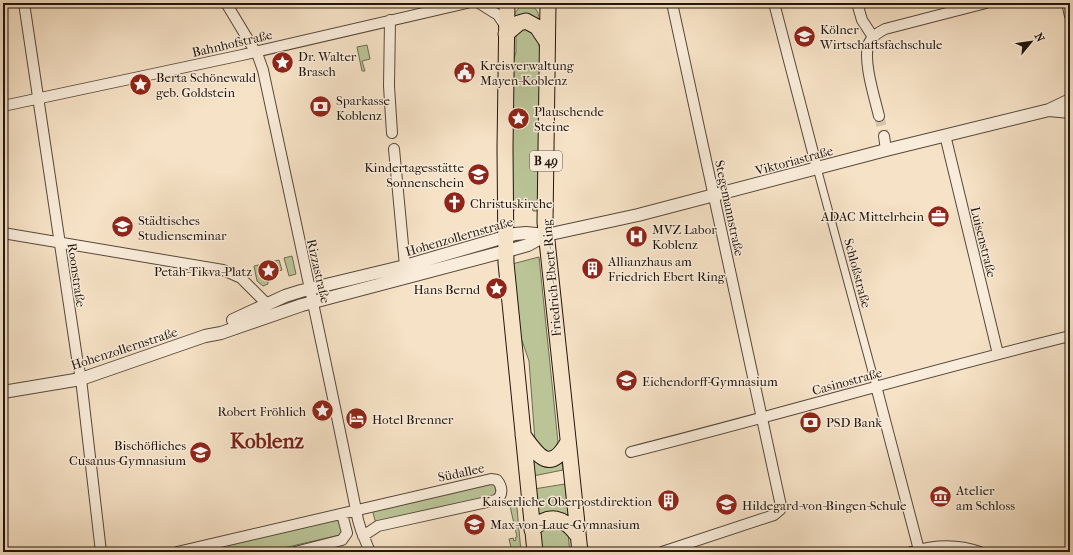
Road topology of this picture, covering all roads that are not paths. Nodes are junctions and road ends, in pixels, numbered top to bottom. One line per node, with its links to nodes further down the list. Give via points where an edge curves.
1 (24, 3): 18 (street, Roonstraße)
2 (226, 3): 17 (street, Rizzastraße)
3 (467, 3): 13 (street, Bahnhofstraße)
4 (479, 3): 14 (street, via 498,15)
5 (507, 3): 14 (main road)
6 (548, 3): 16 (main road, Friedrich-Ebert-Ring / B 49)
7 (672, 3): 30 (street, Stegemannstraße)
8 (774, 3): 29 (street, Schloßstraße)
9 (857, 3): 15 (street, via 862,20)
10 (986, 3): 15 (street, via 885,29)
11 (1067, 3): 12 (street)
12 (1070, 16)
13 (390, 20): 17 (street, Bahnhofstraße); 24 (street, via 389,86)
14 (506, 31): 16 (main road, via 526,21 537,27); 34 (main road)
15 (873, 37): 23 (street, via 868,46 867,56)
16 (548, 42): 32 (main road, Friedrich-Ebert-Ring / B 49)
17 (255, 52): 18 (street, Bahnhofstraße); 36 (street, Rizzastraße, via 263,70)
18 (38, 98): 20 (street, Bahnhofstraße); 33 (street, Roonstraße)
19 (1070, 100): 21 (street)
20 (3, 106)
21 (1049, 110): 22 (street); 26 (street, Viktoriastraße)
22 (1070, 112)
23 (879, 116)
24 (392, 133)
25 (884, 136): 28 (street)
26 (945, 136): 28 (street, Viktoriastraße); 41 (street, Luisenstraße)
27 (394, 149): 35 (street)
28 (886, 150): 29 (street, Viktoriastraße)
29 (818, 168): 30 (street, Viktoriastraße); 43 (street, Schloßstraße)
30 (714, 195): 32 (street, Viktoriastraße); 45 (street, Stegemannstraße)
31 (3, 234): 33 (street)
32 (546, 235): 34 (street, Hohenzollernstraße, via 526,232); 47 (main road, Friedrich-Ebert-Ring / B 49)
33 (59, 243): 38 (street, via 223,270 241,278); 42 (street, Roonstraße)
34 (505, 244): 35 (street, Hohenzollernstraße); 37 (street, Hohenzollernstraße); 46 (main road)
35 (405, 266): 36 (street, Hohenzollernstraße)
36 (310, 289): 37 (street, Rizzastraße); 38 (street, Hohenzollernstraße, via 291,294)
37 (313, 303): 39 (street, Hohenzollernstraße); 49 (street, Rizzastraße)
38 (268, 305): 39 (street, Hohenzollernstraße, via 218,327)
39 (206, 336): 42 (street, Hohenzollernstraße)
40 (1070, 336): 41 (street, Casinostraße)
41 (998, 354): 43 (street, Casinostraße)
42 (81, 379): 44 (street, Hohenzollernstraße); 55 (street, Roonstraße)
43 (876, 386): 45 (street, Casinostraße); 54 (street, Schloßstraße)
44 (3, 392)
45 (762, 418): 48 (street, Casinostraße); 61 (street, Stegemannstraße, via 780,510 774,515)
46 (523, 435): 47 (main road, via 538,454 550,459 560,455); 51 (main road)
47 (568, 442): 53 (main road, Friedrich-Ebert-Ring / B 49)
48 (631, 452)
49 (356, 509): 50 (street, Südallee); 52 (street, Rizzastraße); 52 (street, Südallee, via 491,479 497,480 500,484 501,494 496,500 378,526)
50 (342, 514): 56 (street, Südallee); 57 (street, via 347,533 342,540)
51 (532, 530): 53 (main road, via 544,521 556,519 568,524); 59 (main road)
52 (363, 536): 58 (street, Rizzastraße)
53 (578, 536): 60 (main road, Friedrich-Ebert-Ring / B 49)
54 (915, 551): 62 (street, via 945,546)
55 (101, 552)
56 (176, 552)
57 (295, 552)
58 (370, 552)
59 (535, 552)
60 (580, 552)
61 (662, 552)
62 (980, 552)

